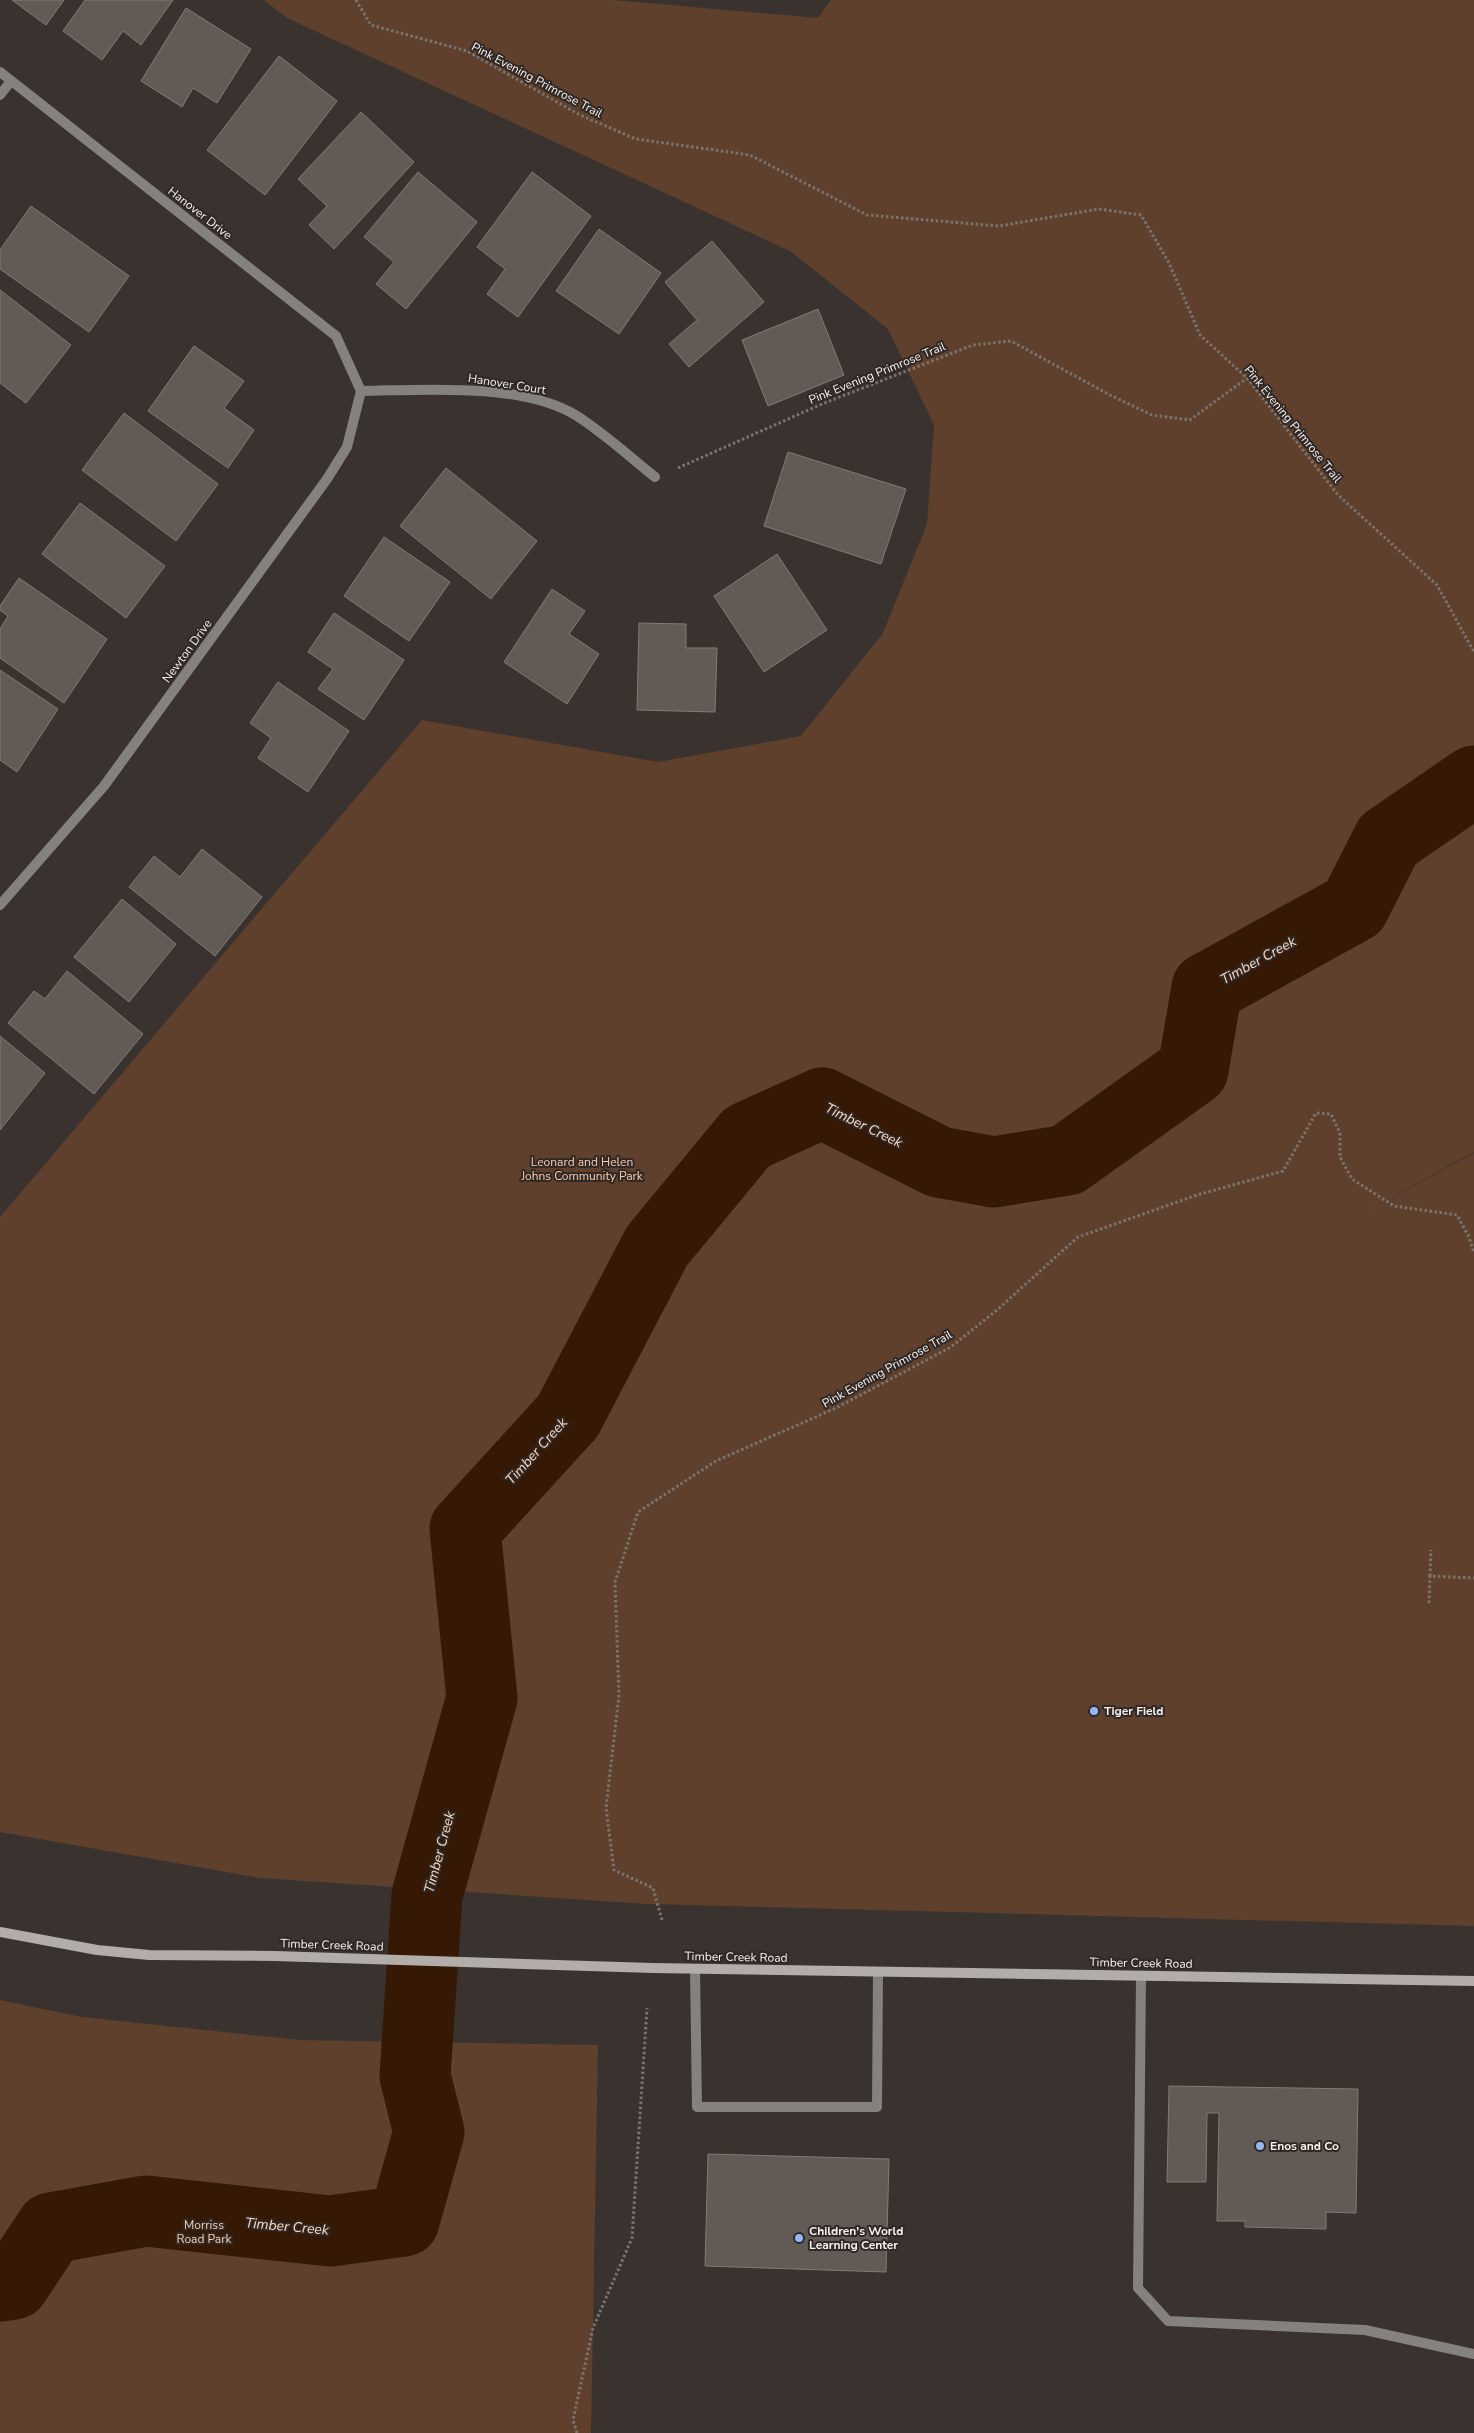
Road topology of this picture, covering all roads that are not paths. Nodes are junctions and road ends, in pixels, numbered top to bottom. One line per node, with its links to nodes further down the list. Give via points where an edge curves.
1 (0, 72): 2 (street, Hanover Drive)
2 (11, 80): 3 (street); 4 (street, Hanover Drive, via 336,336)
3 (0, 95)
4 (361, 391): 5 (street, Hanover Court, via 462,389 544,401 577,416); 6 (street, Newton Drive, via 347,447 327,480 104,786)
5 (655, 478)
6 (0, 906)
7 (0, 1932): 8 (street, Timber Creek Road, via 149,1956 275,1956)
8 (695, 1969): 9 (street, Timber Creek Road); 9 (street, via 697,2108 877,2107)
9 (878, 1972): 10 (street, Timber Creek Road)
10 (1141, 1976): 11 (street, Timber Creek Road); 12 (street, via 1138,2288 1168,2321 1365,2330)
11 (1474, 1981)
12 (1474, 2354)

